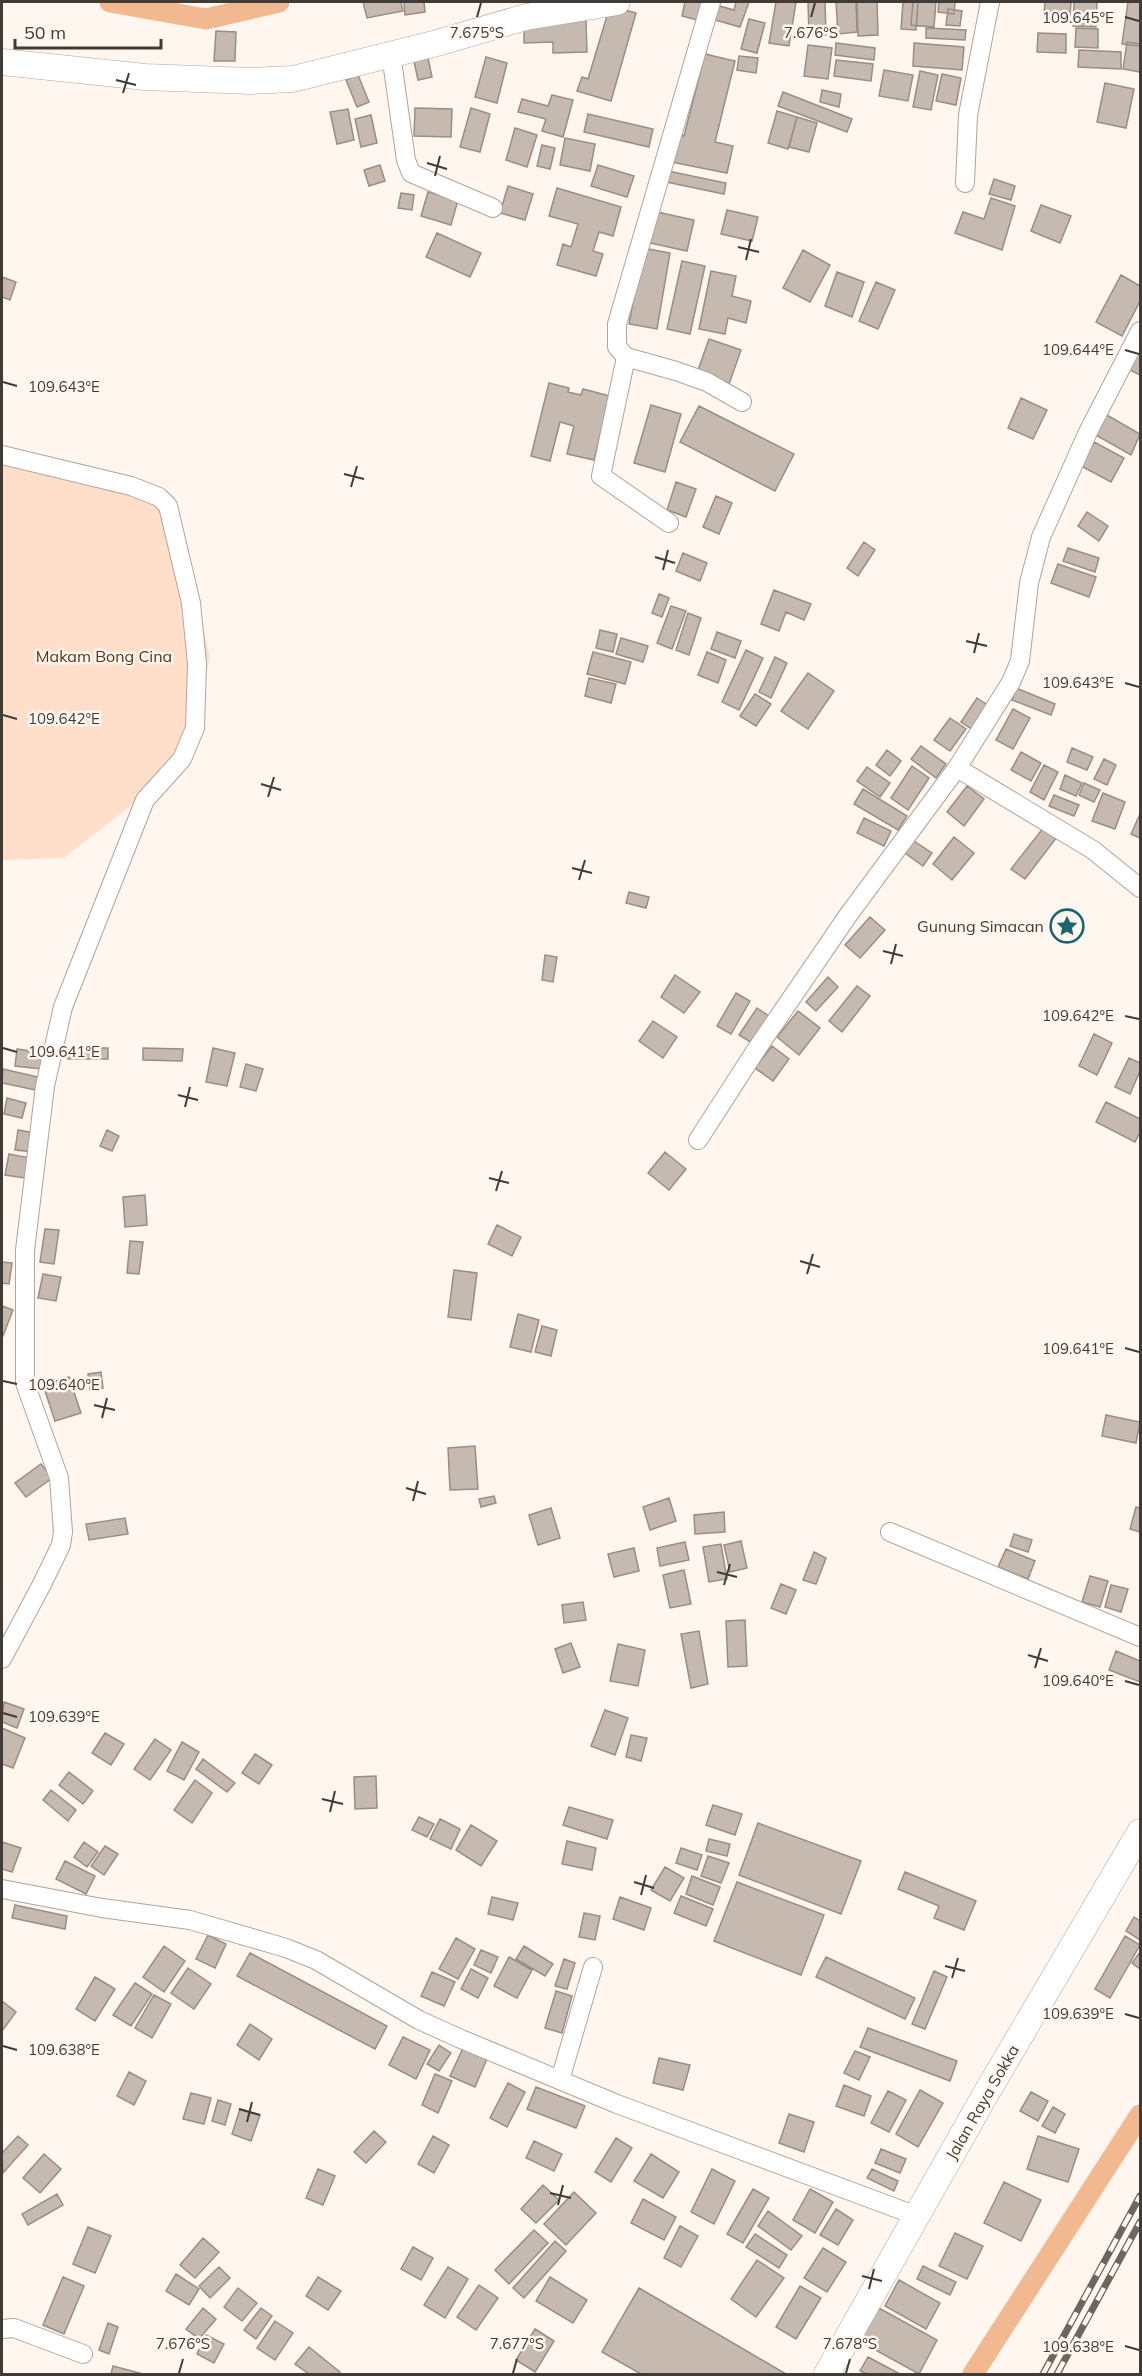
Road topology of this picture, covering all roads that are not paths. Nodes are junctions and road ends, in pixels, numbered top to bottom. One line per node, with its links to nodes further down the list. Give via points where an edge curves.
1 (617, 2): 4 (main road, via 526,17)
2 (711, 2): 9 (street, via 617,324 617,346)
3 (990, 2): 6 (street, via 968,115)
4 (391, 54): 5 (main road, via 293,79 250,81 145,77); 7 (street, via 405,160 411,173)
5 (2, 62)
6 (965, 183)
7 (493, 208)
8 (1140, 331): 13 (street, via 1088,432 1041,537 1029,583 1020,661)
9 (626, 357): 10 (street, via 707,382); 12 (street, via 601,476)
10 (742, 402)
11 (2, 455): 18 (street, via 131,486 159,497 168,506 191,603 196,664 195,728 182,759 145,800 63,1007 45,1086 24,1250 25,1383 59,1478 63,1532 61,1545)
12 (669, 523)
13 (957, 768): 14 (street, via 1093,850); 15 (street, via 843,923)
14 (1140, 888)
15 (698, 1140)
16 (890, 1532): 17 (street)
17 (1140, 1637)
18 (2, 1659)
19 (1140, 1832): 23 (main road, Jalan Raya Sokka)
20 (2, 1889): 22 (street, via 190,1920 286,1948 316,1960 419,2020)
21 (593, 1967): 22 (street)
22 (560, 2080): 23 (street)
23 (917, 2216): 26 (main road, Jalan Raya Sokka)
24 (2, 2329): 25 (street, via 14,2328)
25 (83, 2354)
26 (827, 2374)

